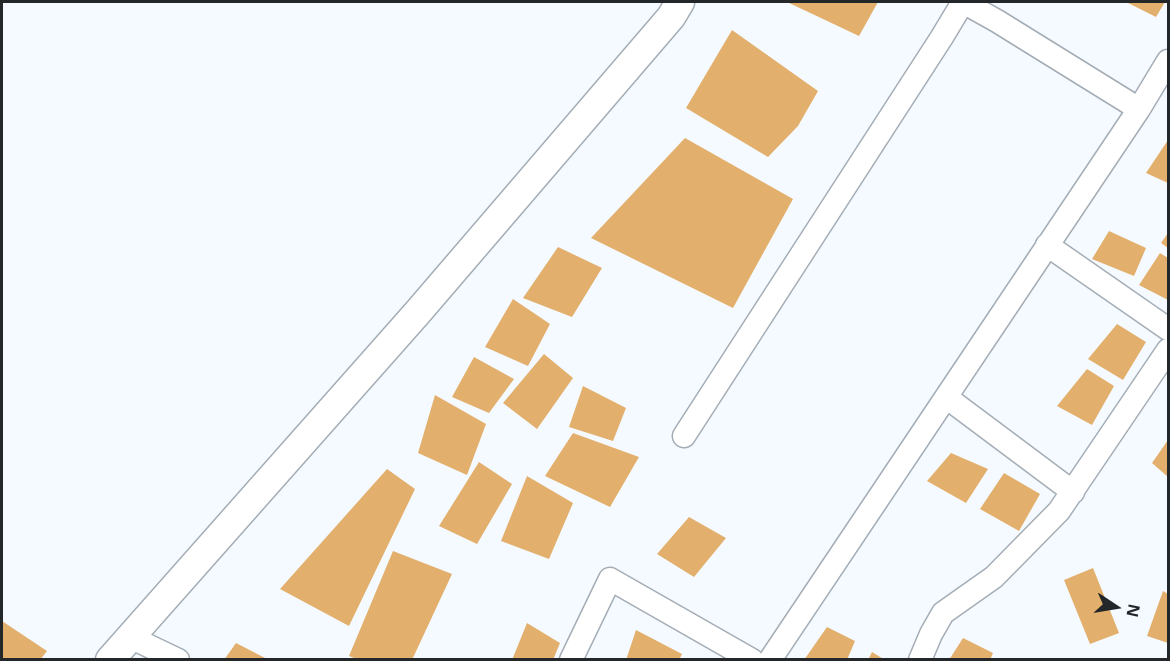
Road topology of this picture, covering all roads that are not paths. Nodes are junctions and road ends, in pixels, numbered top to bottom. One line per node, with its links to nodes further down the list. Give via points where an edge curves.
1 (680, 2): 11 (street, via 418,312)
2 (963, 2): 4 (street); 9 (street)
3 (1168, 61): 4 (street)
4 (1139, 109): 5 (street)
5 (1047, 246): 6 (street); 8 (street)
6 (1168, 329)
7 (1168, 350): 10 (street)
8 (946, 398): 10 (street); 16 (street)
9 (684, 435)
10 (1072, 492): 17 (street, via 1059,511 994,577 944,613)
11 (130, 637): 12 (street); 13 (street)
12 (110, 660)
13 (178, 660)
14 (571, 660): 15 (street, via 610,579)
15 (752, 660)
16 (770, 660)
17 (920, 660)

